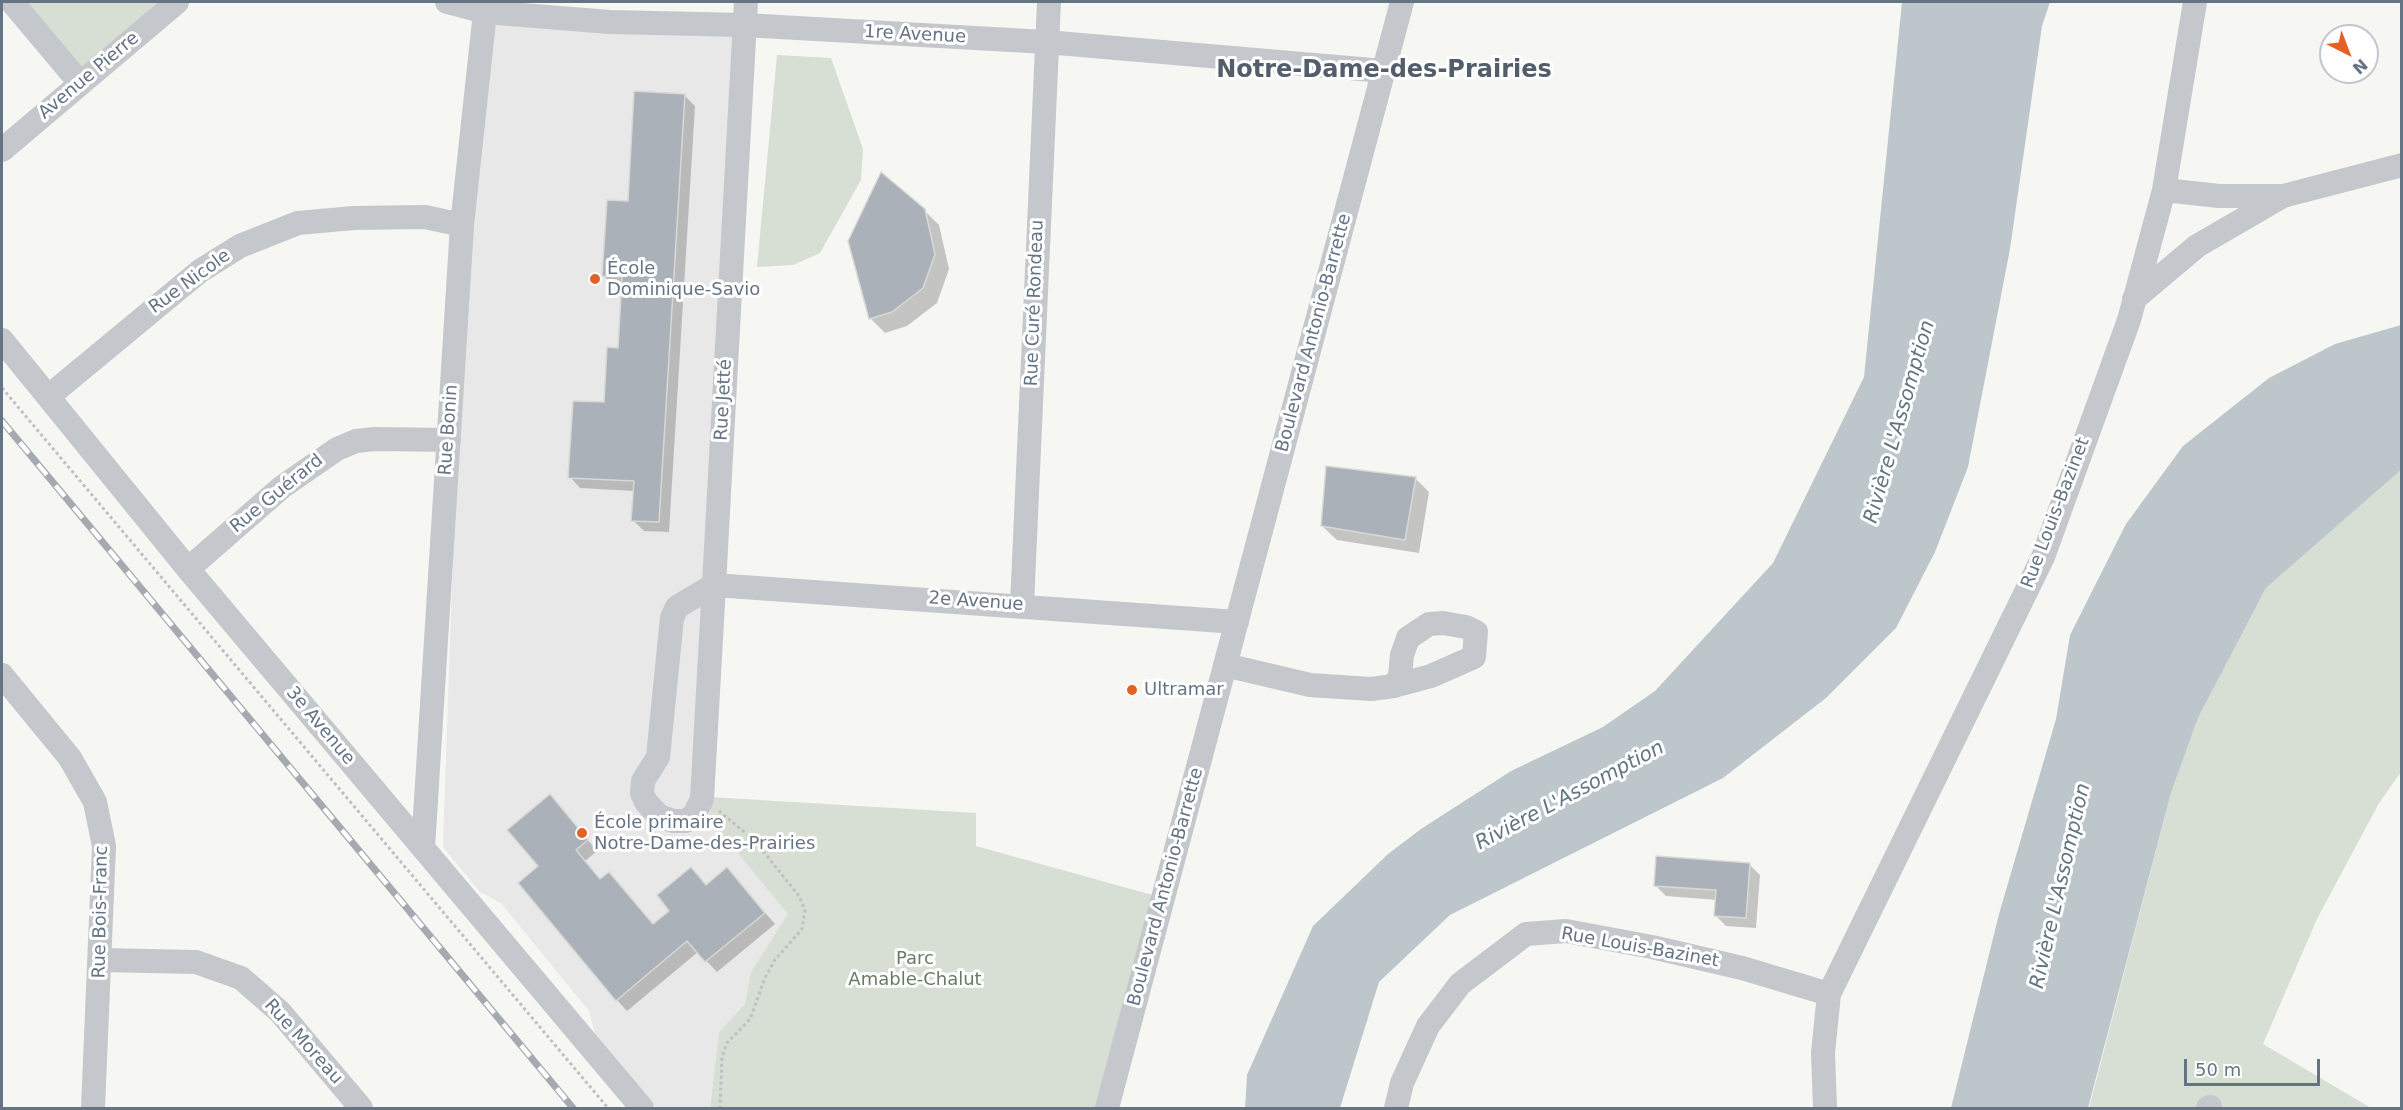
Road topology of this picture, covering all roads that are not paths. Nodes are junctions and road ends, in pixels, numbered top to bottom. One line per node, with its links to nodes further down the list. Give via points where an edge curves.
1 (12, 2): 12 (street)
2 (177, 2): 12 (street, Avenue Pierre)
3 (447, 2): 8 (street, 1re Avenue)
4 (746, 2): 9 (street, Rue Jetté)
5 (1049, 2): 10 (street, Rue Curé Rondeau)
6 (1402, 2): 11 (street, Boulevard Antonio-Barrette)
7 (2195, 2): 15 (street, Rue Louis-Bazinet)
8 (485, 12): 9 (street, 1re Avenue, via 610,22); 17 (street, Rue Bonin)
9 (744, 25): 10 (street, 1re Avenue); 23 (street, Rue Jetté)
10 (1046, 42): 11 (street, 1re Avenue); 24 (street, Rue Curé Rondeau)
11 (1384, 71): 25 (street, Boulevard Antonio-Barrette)
12 (80, 83): 13 (street, Avenue Pierre)
13 (2, 150)
14 (2402, 165): 16 (street)
15 (2164, 190): 16 (street, via 2219,196); 18 (street, Rue Louis-Bazinet)
16 (2283, 196): 18 (street, via 2197,246)
17 (462, 225): 20 (street, Rue Nicole, via 425,217 298,223 240,246 200,271); 21 (street, Rue Bonin)
18 (2134, 299): 31 (street, Rue Louis-Bazinet, via 2043,557)
19 (2, 340): 20 (street, 3e Avenue)
20 (49, 396): 22 (street, 3e Avenue)
21 (448, 440): 22 (street, Rue Guérard, via 375,439 337,449 282,487); 29 (street, Rue Bonin)
22 (188, 569): 29 (street, 3e Avenue)
23 (714, 585): 23 (street, Rue Jetté, via 702,799 686,821 673,821 659,816 646,802 643,781 658,757 672,618 677,607); 24 (street, 2e Avenue)
24 (1022, 605): 25 (street, 2e Avenue)
25 (1237, 622): 26 (street, Boulevard Antonio-Barrette)
26 (1225, 665): 28 (street, via 1310,685 1348,689); 35 (street, Boulevard Antonio-Barrette)
27 (2, 675): 30 (street, Rue Bois-Franc, via 70,758 95,802 104,846)
28 (1394, 686)
29 (423, 848): 34 (street, 3e Avenue)
30 (101, 960): 32 (street, Rue Bois-Franc); 33 (street, Rue Moreau, via 196,962 241,978 280,1012)
31 (1829, 994): 36 (street, Rue Louis-Bazinet, via 1652,947 1566,932 1526,934 1460,984 1428,1026 1402,1083); 37 (street, Rue Louis-Bazinet, via 1823,1053)
32 (93, 1108)
33 (361, 1108)
34 (642, 1108)
35 (1107, 1108)
36 (1396, 1108)
37 (1825, 1108)

